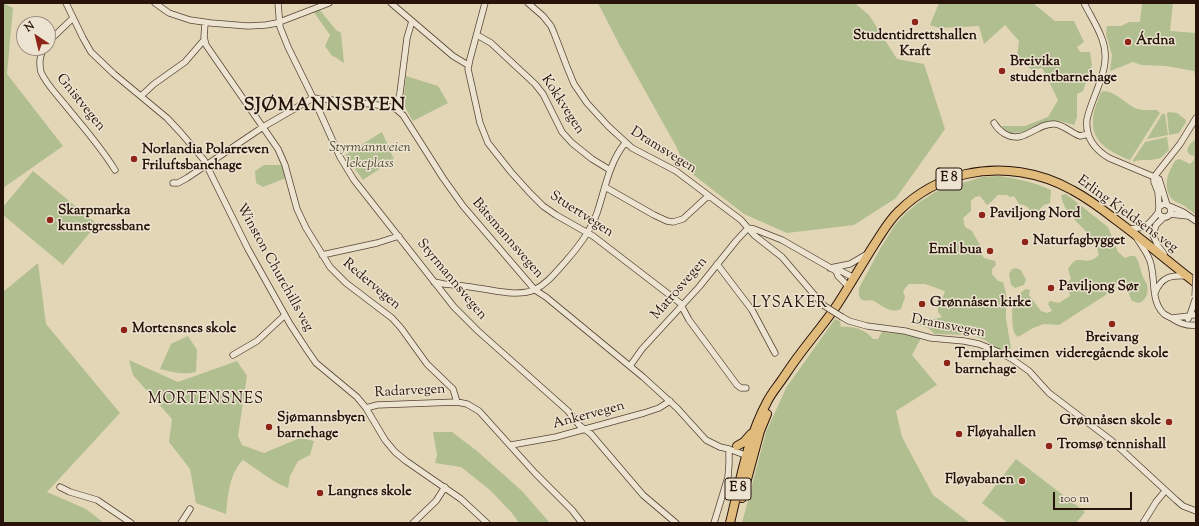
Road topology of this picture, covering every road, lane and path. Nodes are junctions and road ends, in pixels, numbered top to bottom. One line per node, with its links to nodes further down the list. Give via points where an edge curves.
1 (66, 3): 9 (street, Winston Churchills veg)
2 (155, 3): 12 (street, via 176,16)
3 (278, 3): 11 (street, Styrmannsvegen)
4 (328, 3): 11 (street)
5 (391, 3): 10 (street)
6 (485, 3): 14 (street, Stuertvegen)
7 (528, 3): 25 (street, Dramsvegen, via 551,26 571,77 582,97)
8 (1084, 3): 24 (street, via 1102,37 1106,54 1103,74 1086,119)
9 (73, 18): 13 (street); 18 (street, Winston Churchills veg, via 87,46 97,58)
10 (412, 21): 17 (street, via 453,56); 20 (street)
11 (279, 22): 12 (street, via 248,26); 19 (street, Styrmannsvegen)
12 (205, 23): 15 (street)
13 (56, 34)
14 (476, 35): 17 (street, Stuertvegen); 28 (street, Kokkvegen, via 491,43 535,84 543,94 562,132 572,143)
15 (204, 40): 18 (street, via 185,62); 23 (street, Redervegen)
16 (40, 56): 27 (street, Gnistvegen, via 43,75 101,148)
17 (468, 65): 41 (street, Stuertvegen, via 480,122 485,138 492,148 523,187 543,206)
18 (141, 96): 26 (street, Winston Churchills veg, via 178,129)
19 (313, 98): 20 (street); 23 (street); 43 (street, Styrmannsvegen, via 348,172)
20 (396, 109): 56 (street, Båtsmannsvegen, via 403,115 463,206)
21 (1196, 118): 29 (street, via 1180,144)
22 (994, 123): 24 (street, via 1001,131 1013,137 1051,124 1059,125 1080,136)
23 (263, 127): 26 (street); 45 (street, Redervegen, via 282,157 296,209)
24 (1088, 134): 29 (street, via 1092,144 1101,153)
25 (625, 143): 28 (street); 32 (street, Dramsvegen, via 676,171)
26 (207, 164): 30 (street, via 180,182); 60 (street, Winston Churchills veg, via 248,249)
27 (115, 170)
28 (610, 170): 31 (street)
29 (1154, 176): 33 (street, via 1160,181); 34 (street)
30 (173, 183)
31 (605, 187): 32 (street, via 654,216 673,222 682,219); 41 (street)
32 (708, 196): 39 (street, Dramsvegen)
33 (1168, 205): 34 (street, via 1164,204); 35 (street); 36 (street)
34 (1159, 210): 37 (street, via 1160,216); 40 (street, via 1149,225)
35 (1170, 214): 36 (street); 37 (street)
36 (1189, 216): 38 (street)
37 (1164, 217): 47 (street, via 1156,225 1153,235)
38 (1196, 221)
39 (748, 228): 46 (street, Matrosvegen); 48 (street, Dramsvegen, via 782,240); 79 (street, Dramsvegen, bridge, via 782,257 823,305 849,321 931,338 979,344 1012,359 1029,371 1049,393 1112,441)
40 (1128, 229): 42 (highway, Erling Kjeldsens veg / E 8); 44 (highway, Erling Kjeldsens veg / E 8, via 1073,190 1057,182 1025,172 981,171 938,183 910,201 888,224)
41 (588, 232): 56 (street, via 580,245 552,276); 59 (street, Stuertvegen)
42 (1135, 234): 47 (highway, Erling Kjeldsens veg / E 8); 57 (street, via 1150,259)
43 (399, 236): 45 (street); 53 (street, Styrmannsvegen)
44 (869, 252): 48 (street, via 850,264); 52 (highway, Erling Kjeldsens veg / E 8)
45 (322, 255): 70 (street, Redervegen, via 340,278 392,318 427,364 453,389)
46 (717, 264): 59 (street, Matrosvegen); 64 (street, via 752,310)
47 (1173, 265): 50 (highway, Erling Kjeldsens veg / E 8)
48 (830, 268): 49 (street, Dramsvegen)
49 (836, 272): 52 (street, Dramsvegen, via 841,271); 55 (street, Dramsvegen)
50 (1187, 276): 54 (highway, Erling Kjeldsens veg / E 8); 57 (street, via 1167,278 1159,285)
51 (1196, 276): 58 (street, bridge)
52 (854, 278): 55 (highway, Erling Kjeldsens veg / E 8)
53 (434, 282): 56 (street, via 511,293); 72 (street, Styrmannsvegen, via 466,320)
54 (1196, 283)
55 (848, 286): 67 (highway, Erling Kjeldsens veg / E 8)
56 (535, 290): 66 (street, Båtsmannsvegen, via 552,301)
57 (1155, 295): 62 (street, via 1161,310)
58 (1195, 300): 61 (street)
59 (682, 306): 66 (street, Matrosvegen, via 642,349); 68 (street, Stuertvegen, via 689,320 737,385)
60 (285, 315): 65 (street, via 250,346); 71 (street, Winston Churchills veg, via 316,363)
61 (1192, 315): 62 (street); 63 (street, via 1188,321)
62 (1172, 318): 63 (street)
63 (1194, 326)
64 (775, 353)
65 (233, 355)
66 (630, 366): 69 (street, Båtsmannsvegen)
67 (781, 382): 73 (highway, Erling Kjeldsens veg / E 8, via 766,402); 76 (highway, Erling Kjeldsens veg / E 8)
68 (746, 388)
69 (670, 401): 72 (street, Ankervegen, via 652,411); 75 (street, Båtsmannsvegen, via 706,440 720,447)
70 (457, 402): 71 (street, Radarvegen, via 377,405); 74 (street, via 479,411)
71 (366, 408): 78 (street, Winston Churchills veg, via 382,437 395,452)
72 (584, 429): 74 (street, Ankervegen); 87 (street, Styrmannsvegen, via 640,491)
73 (753, 432): 75 (highway, E 8, via 744,442); 76 (highway, Erling Kjeldsens veg / E 8)
74 (511, 445): 86 (street)
75 (733, 447): 76 (street, Båtsmannsvegen, via 742,447); 88 (street, via 728,477)
76 (749, 453): 89 (highway, Erling Kjeldsens veg / E 8); 90 (highway, Erling Kjeldsens veg / E 8)
77 (60, 487): 82 (street, via 97,500)
78 (445, 487): 84 (street, via 436,501); 85 (street, Winston Churchills veg)
79 (1165, 491): 81 (street, Dramsvegen, via 1182,506); 91 (street)
80 (190, 509): 83 (street)
81 (1196, 511)
82 (131, 523)
83 (181, 523)
84 (413, 523)
85 (486, 523)
86 (582, 523)
87 (676, 523)
88 (714, 523)
89 (730, 523)
90 (734, 523)
91 (1143, 523)

